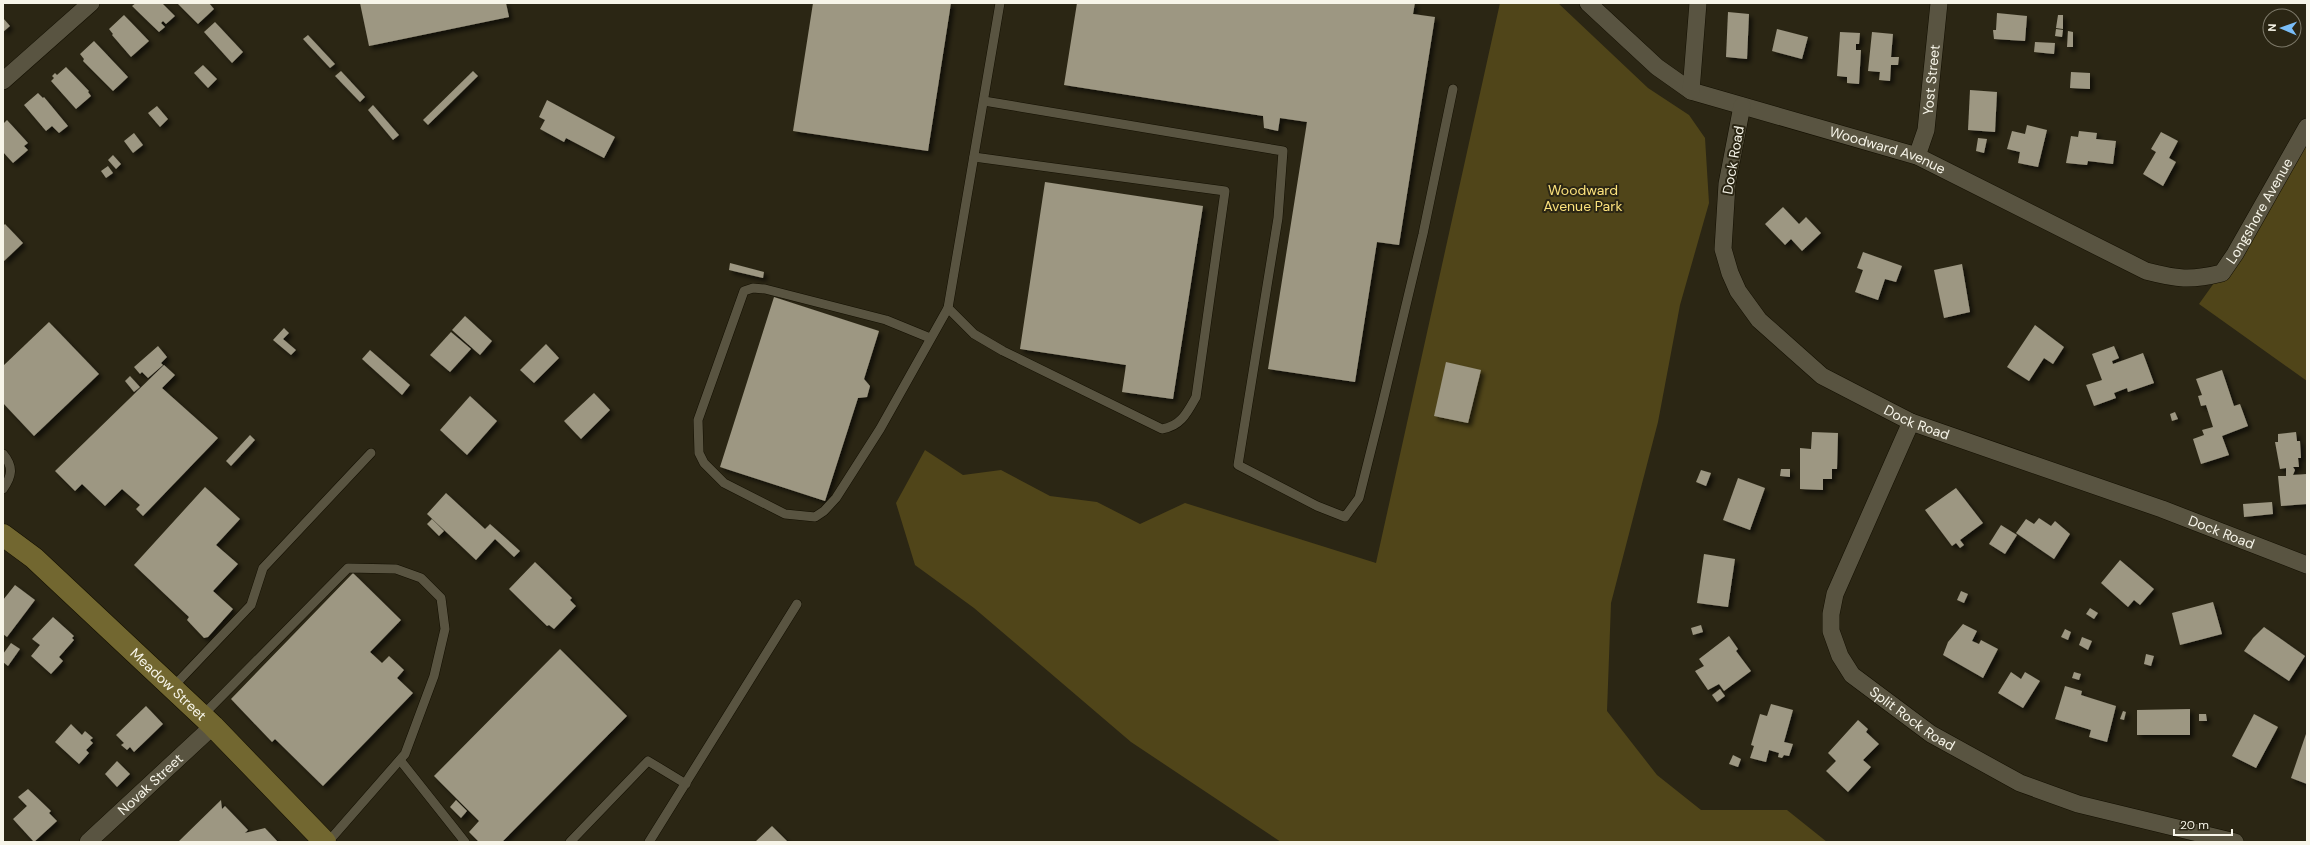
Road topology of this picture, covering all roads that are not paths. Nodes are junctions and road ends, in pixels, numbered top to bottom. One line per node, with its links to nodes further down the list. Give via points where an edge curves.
1 (91, 3): 6 (street)
2 (1000, 3): 9 (lane)
3 (1588, 3): 8 (street, Woodward Avenue, via 1657,67)
4 (1698, 3): 8 (street)
5 (1940, 3): 12 (street, Yost Street, via 1926,130)
6 (3, 81)
7 (1453, 89): 9 (lane, via 1423,234 1359,498 1345,517 1317,506 1238,465 1278,218 1283,151)
8 (1691, 90): 10 (street, Woodward Avenue)
9 (984, 101): 13 (lane)
10 (1742, 106): 12 (street, Woodward Avenue); 17 (street, Dock Road, via 1727,184 1723,249 1738,291 1760,320 1822,376)
11 (2307, 127): 14 (street, Longshore Avenue, via 2222,273)
12 (1917, 156): 14 (street, Woodward Avenue, via 2146,272 2178,279)
13 (974, 157): 15 (lane); 15 (lane, via 1225,191 1196,397 1183,418 1173,427 1162,429 1003,351 974,334)
14 (2200, 278)
15 (948, 308): 16 (lane)
16 (930, 338): 16 (lane, via 876,436 836,498 815,518 786,514 724,483 704,463 698,446 698,420 744,290 765,289 886,320)
17 (1911, 422): 22 (street, Dock Road, via 2162,509); 33 (street, Split Rock Road, via 1835,594 1831,631 1840,656 1852,675 1931,734 2020,783 2078,804)
18 (371, 453): 24 (lane, via 263,568 251,606)
19 (3, 454): 20 (lane, via 12,471)
20 (3, 489)
21 (3, 535): 24 (main road, Meadow Street, via 34,558)
22 (2307, 565)
23 (797, 604): 27 (lane)
24 (172, 688): 25 (main road, Meadow Street)
25 (207, 721): 26 (lane, via 348,568 396,569 421,578 441,598 445,629 434,676 405,754); 28 (street, Novak Street); 29 (main road, Meadow Street)
26 (400, 760): 29 (lane); 30 (lane)
27 (686, 784): 31 (lane, via 648,761); 32 (lane)
28 (88, 842)
29 (326, 842)
30 (465, 842)
31 (570, 842)
32 (649, 842)
33 (2235, 842)

